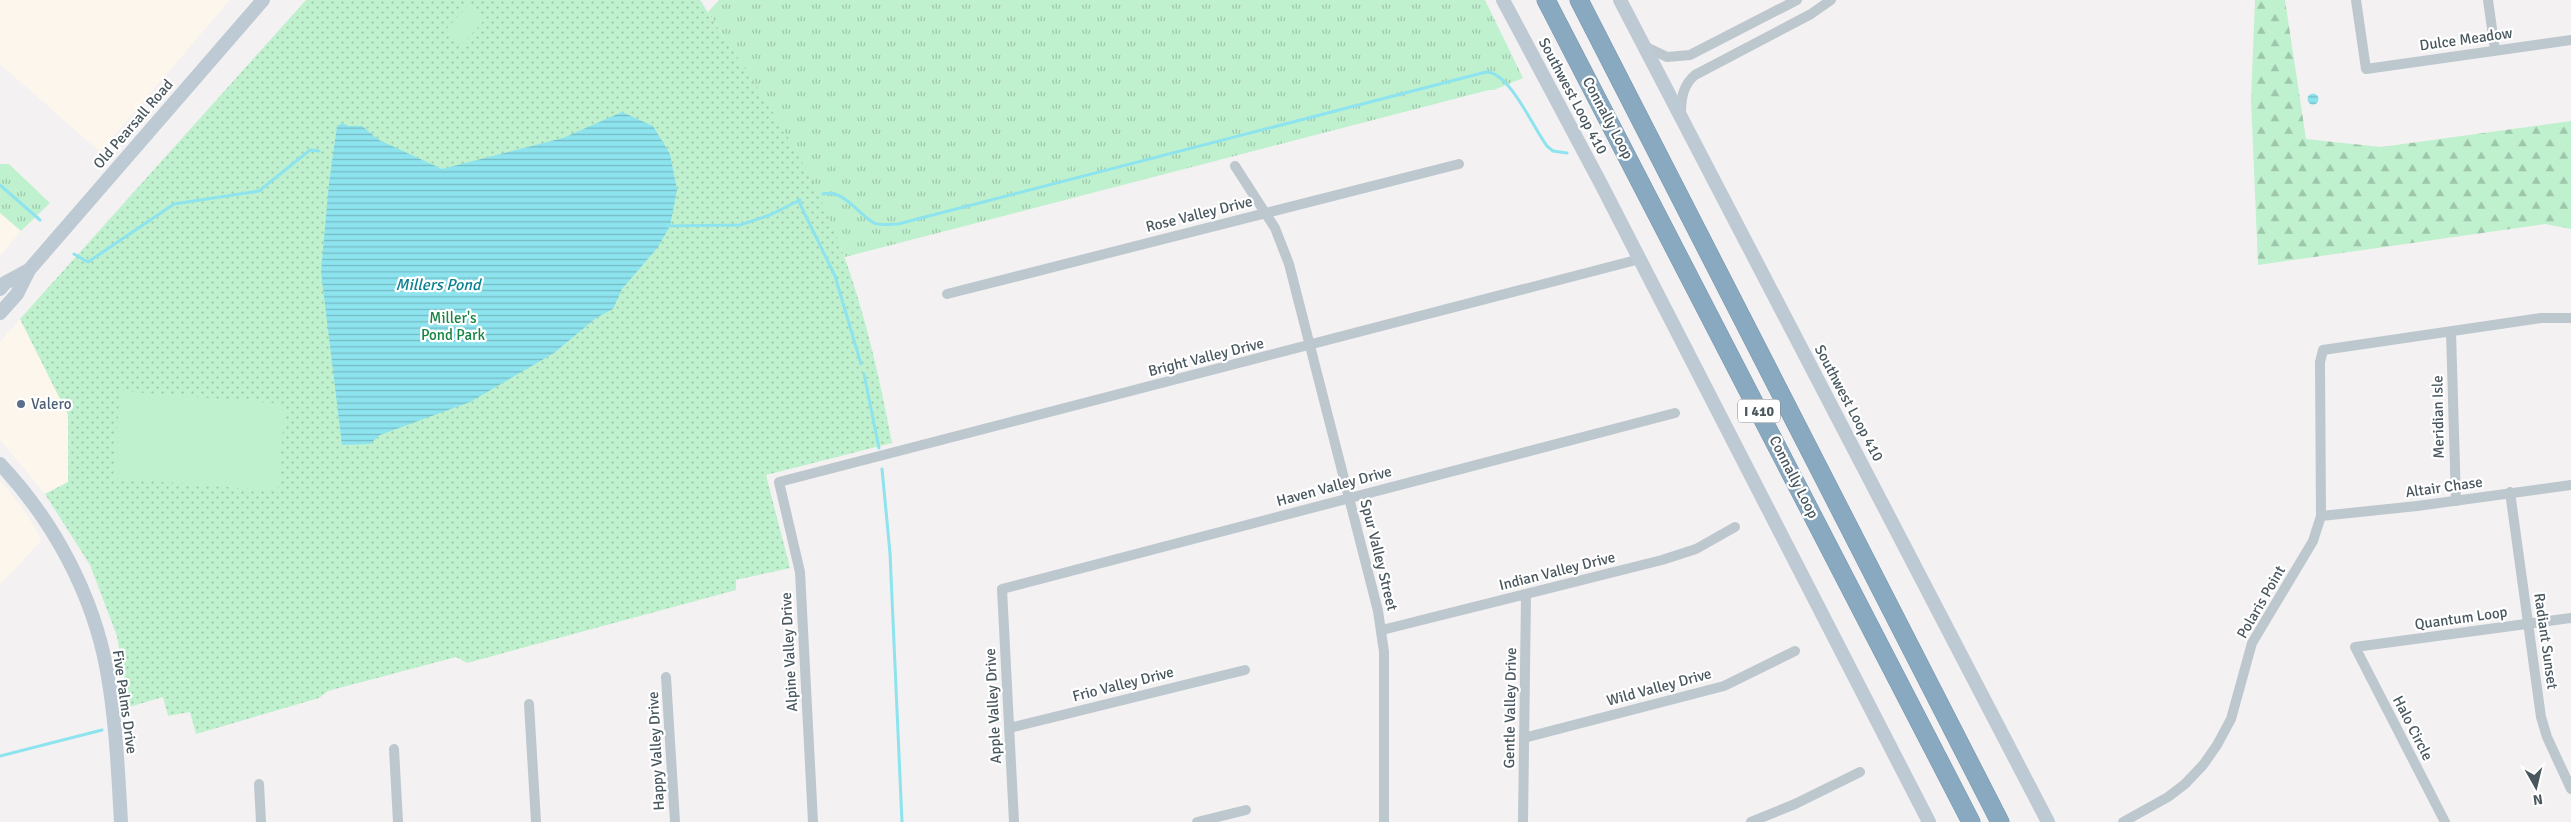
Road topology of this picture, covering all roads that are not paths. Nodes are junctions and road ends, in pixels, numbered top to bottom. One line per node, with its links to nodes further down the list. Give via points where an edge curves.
1 (263, 0): 20 (main road, Old Pearsall Road)
2 (1504, 0): 19 (main road, Southwest Loop 410)
3 (1546, 0): 65 (highway, Connally Loop / I 410)
4 (1579, 0): 66 (highway, Connally Loop / I 410)
5 (1620, 0): 13 (main road, Southwest Loop 410)
6 (1796, 0): 10 (street)
7 (1831, 0): 11 (street)
8 (2356, 0): 14 (street, Dulce Meadow, via 2366,69)
9 (2488, 0): 14 (street)
10 (1754, 22): 11 (street); 13 (street, via 1690,55 1667,57)
11 (1763, 39): 15 (street, via 1688,81 1682,94)
12 (2571, 40): 14 (street, Dulce Meadow)
13 (1644, 46): 15 (main road, Southwest Loop 410)
14 (2495, 50)
15 (1681, 115): 67 (main road, Southwest Loop 410)
16 (1459, 164): 18 (street, Rose Valley Drive)
17 (1235, 166): 18 (street, Spur Valley Street)
18 (1266, 213): 22 (street, Rose Valley Drive); 26 (street, Spur Valley Street, via 1282,244)
19 (1640, 259): 26 (street, Bright Valley Drive); 64 (main road, Southwest Loop 410)
20 (29, 270): 21 (main road, Old Pearsall Road, via 4,283); 23 (main road, Old Pearsall Road, via 17,294)
21 (0, 289)
22 (947, 294)
23 (0, 313)
24 (2571, 318): 25 (street, via 2541,318)
25 (2451, 332): 33 (street, Meridian Isle); 34 (street, Polaris Point, via 2323,350 2320,362)
26 (1310, 345): 29 (street, Bright Valley Drive); 32 (street, Spur Valley Street)
27 (1675, 413): 32 (street, Haven Valley Drive)
28 (0, 464): 53 (main road, Five Palms Drive, via 44,519 70,564 100,640 113,711)
29 (779, 482): 58 (street, Alpine Valley Drive, via 800,572)
30 (2571, 485): 31 (street, Altair Chase)
31 (2510, 492): 33 (street, Altair Chase); 39 (street, Radiant Sunset)
32 (1350, 497): 36 (street, Haven Valley Drive); 40 (street, Spur Valley Street)
33 (2456, 501): 34 (street, Altair Chase)
34 (2321, 516): 68 (street, Polaris Point, via 2308,552 2252,643 2232,719 2217,745 2186,784)
35 (1735, 527): 37 (street, Indian Valley Drive, via 1696,548 1662,560)
36 (1002, 589): 46 (street, Apple Valley Drive)
37 (1526, 594): 40 (street, Indian Valley Drive); 47 (street, Gentle Valley Drive)
38 (2571, 618): 39 (street, Quantum Loop)
39 (2528, 624): 41 (street, Quantum Loop); 51 (street, Radiant Sunset, via 2547,737)
40 (1382, 630): 61 (street, Spur Valley Street)
41 (2355, 647): 69 (street, Halo Circle)
42 (1795, 651): 47 (street, Wild Valley Drive, via 1724,686)
43 (1245, 670): 46 (street, Frio Valley Drive)
44 (666, 677): 57 (street, Happy Valley Drive)
45 (529, 704): 56 (street)
46 (1009, 728): 59 (street, Apple Valley Drive)
47 (1524, 738): 62 (street, Gentle Valley Drive)
48 (394, 749): 55 (street)
49 (1860, 772): 63 (street)
50 (258, 784): 54 (street)
51 (2571, 789)
52 (1246, 810): 60 (street)
53 (117, 821)
54 (261, 822)
55 (398, 822)
56 (536, 822)
57 (675, 822)
58 (813, 822)
59 (1014, 822)
60 (1197, 822)
61 (1384, 822)
62 (1524, 822)
63 (1751, 822)
64 (1929, 822)
65 (1971, 822)
66 (2000, 822)
67 (2048, 822)
68 (2123, 822)
69 (2444, 822)

